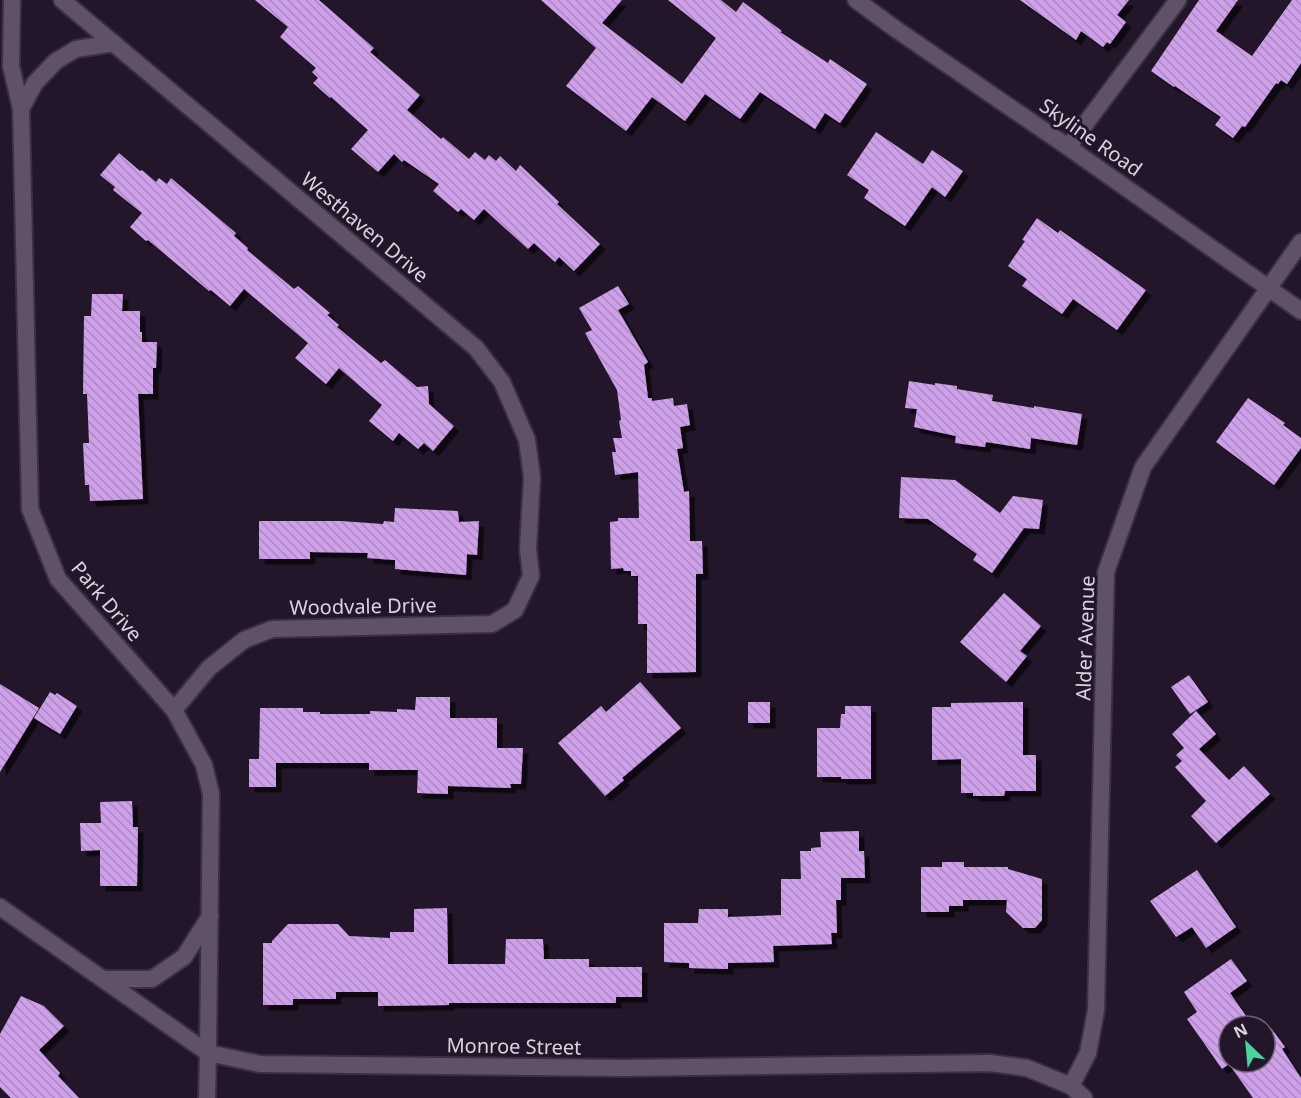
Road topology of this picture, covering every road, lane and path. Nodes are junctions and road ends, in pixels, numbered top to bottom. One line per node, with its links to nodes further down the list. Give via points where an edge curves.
1 (12, 0): 6 (street, Park Drive, via 11,66)
2 (62, 0): 5 (street, Westhaven Drive)
3 (856, 0): 7 (street, Skyline Road)
4 (1178, 0): 7 (street)
5 (114, 44): 6 (street, Park Drive, via 76,49 56,61 35,83); 11 (street, Westhaven Drive, via 476,348 502,382 527,440 532,477)
6 (21, 109): 12 (street, Park Drive, via 30,509 58,579)
7 (1068, 147): 9 (street, Skyline Road)
8 (1301, 243): 9 (street, Alder Avenue)
9 (1269, 288): 10 (street, Skyline Road); 17 (street, Alder Avenue, via 1143,467 1106,572 1096,1010 1088,1053)
10 (1301, 311)
11 (528, 549): 12 (street, Woodvale Drive, via 531,576 515,610 492,624 272,629 244,640 208,668)
12 (174, 710): 14 (street, Park Drive, via 204,765 212,794)
13 (0, 907): 15 (street, Monroe Street)
14 (210, 916): 15 (street, via 184,957 152,978); 16 (street, Park Drive)
15 (103, 979): 16 (street, Monroe Street)
16 (208, 1053): 17 (street, Monroe Street, via 260,1064 624,1068 990,1063 1027,1068); 18 (street, Park Drive)
17 (1071, 1086): 19 (street)
18 (207, 1098)
19 (1084, 1098)

